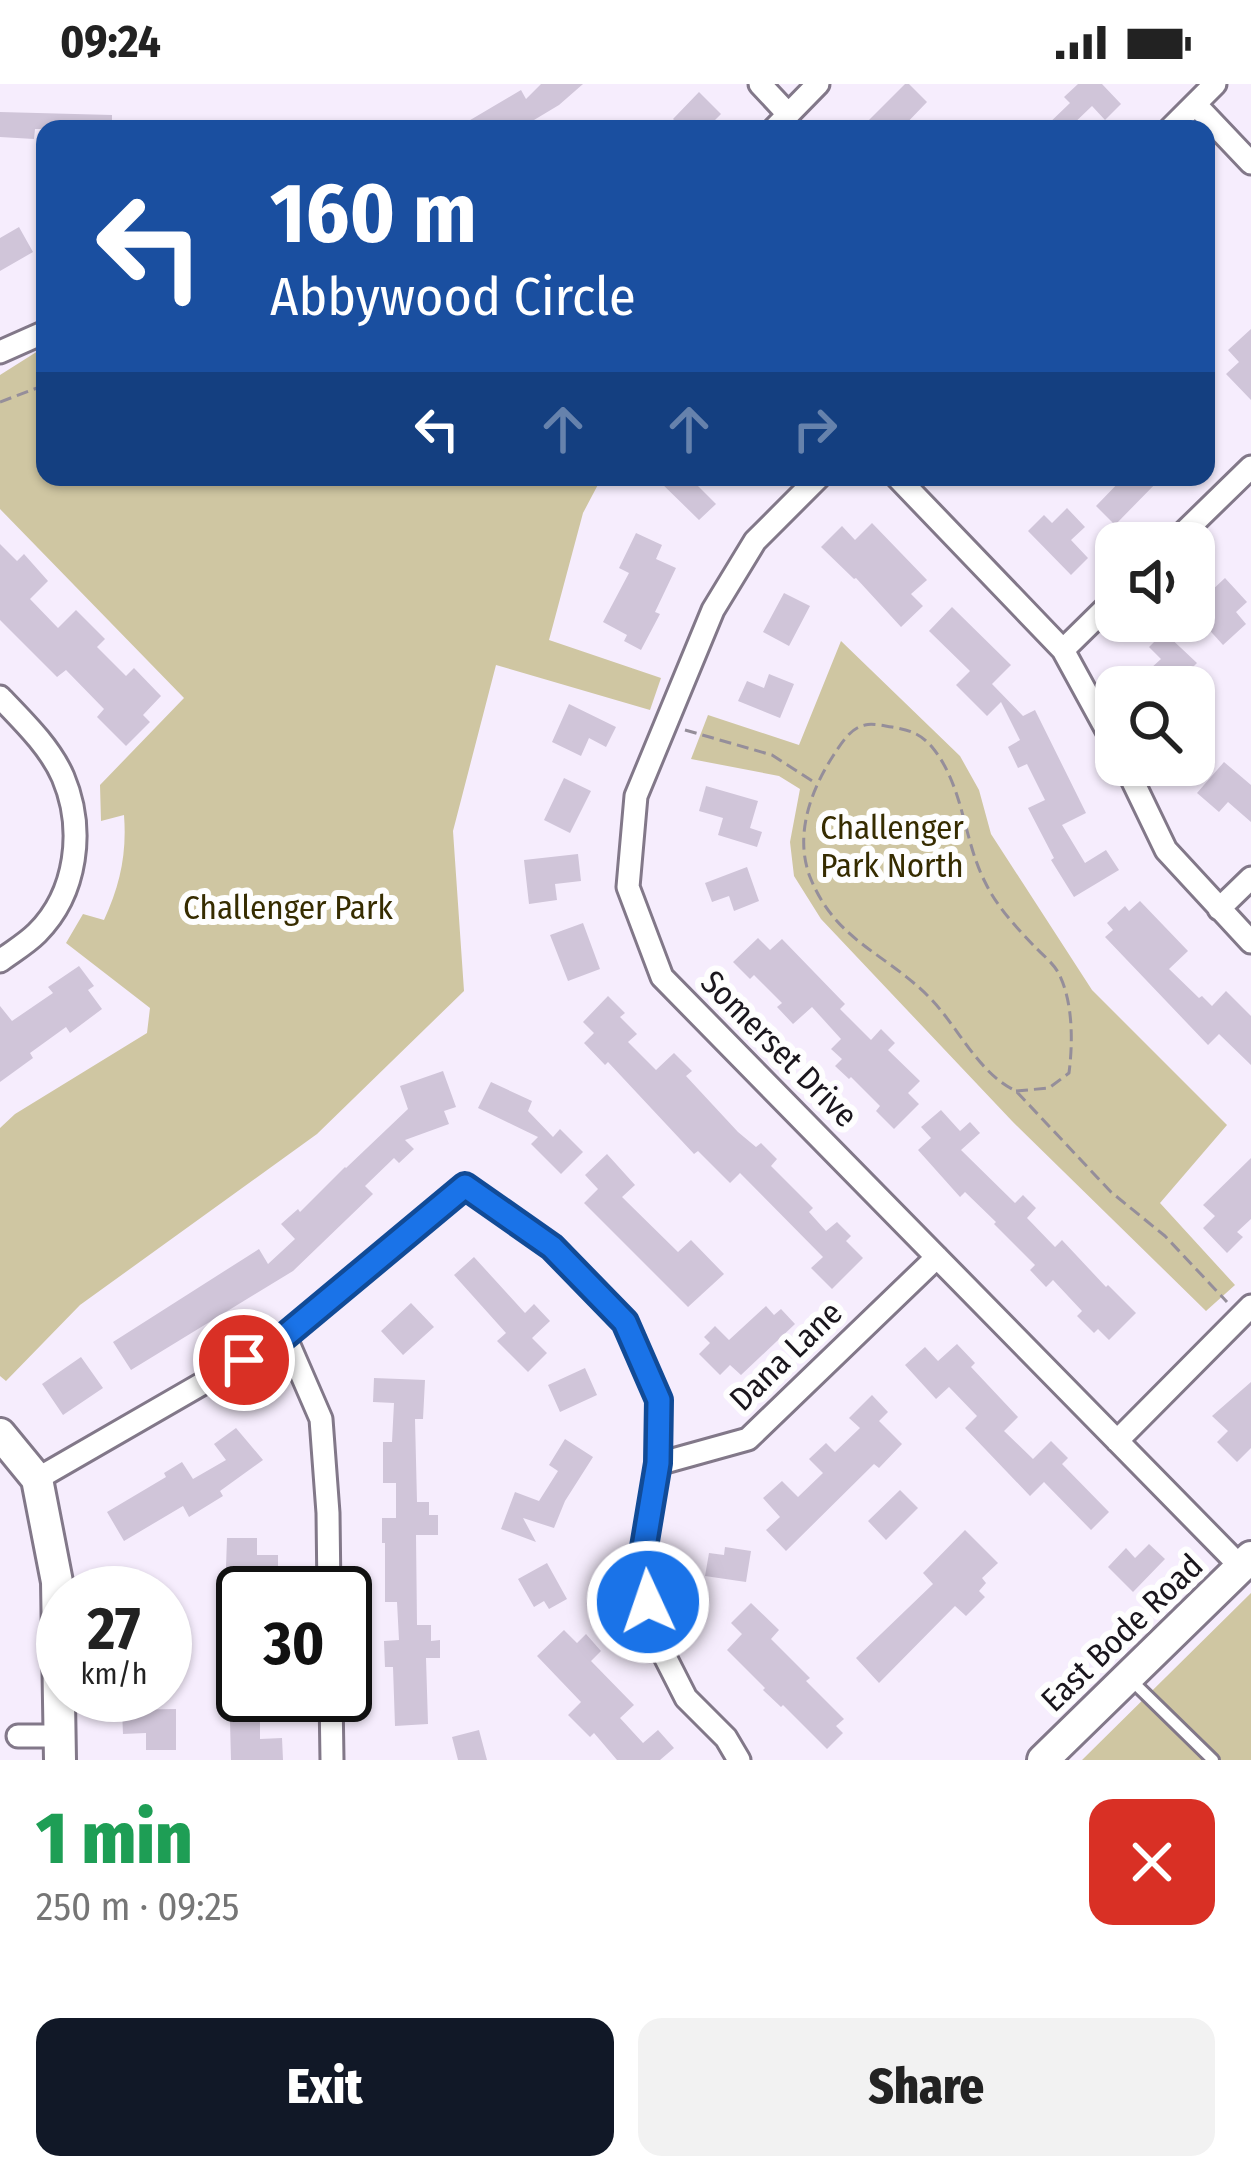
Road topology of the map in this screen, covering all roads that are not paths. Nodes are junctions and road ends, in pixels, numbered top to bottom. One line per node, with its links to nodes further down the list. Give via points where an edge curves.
1 (760, 84): 5 (street)
2 (818, 84): 6 (street)
3 (1215, 84): 4 (street)
4 (1195, 104): 7 (street); 8 (street)
5 (780, 120)
6 (782, 120)
7 (1179, 120)
8 (1210, 120)
9 (1215, 125): 10 (street)
10 (1251, 163)
11 (36, 336): 12 (street)
12 (0, 352)
13 (1251, 466): 16 (street)
14 (810, 486): 26 (street, Somerset Drive, via 755,541 712,610 636,796 628,887 662,977)
15 (906, 486): 18 (street)
16 (1194, 522)
17 (1095, 619): 18 (street)
18 (1063, 650): 20 (street)
19 (0, 698): 25 (street, via 63,777 76,856 53,915)
20 (1095, 708)
21 (1135, 786): 23 (street, via 1166,850)
22 (1251, 878): 23 (street)
23 (1219, 909): 24 (street)
24 (1251, 942)
25 (0, 961)
26 (937, 1257): 30 (street, Somerset Drive); 31 (street, Dana Lane, via 748,1439)
27 (1246, 1311): 30 (street)
28 (285, 1336): 31 (street, via 465,1186 552,1247 625,1322 659,1400); 32 (street); 34 (street, via 321,1420)
29 (0, 1434): 32 (street)
30 (1117, 1441): 33 (street, Somerset Drive)
31 (658, 1463): 40 (street, via 641,1565 656,1640 686,1698)
32 (37, 1479): 38 (street, via 57,1582)
33 (1246, 1562): 35 (street, East Bode Road)
34 (329, 1566)
35 (1128, 1676): 41 (street, East Bode Road); 42 (lane)
36 (331, 1722): 39 (street)
37 (18, 1736): 38 (street)
38 (60, 1748)
39 (332, 1760)
40 (739, 1760)
41 (1043, 1760)
42 (1213, 1760)

